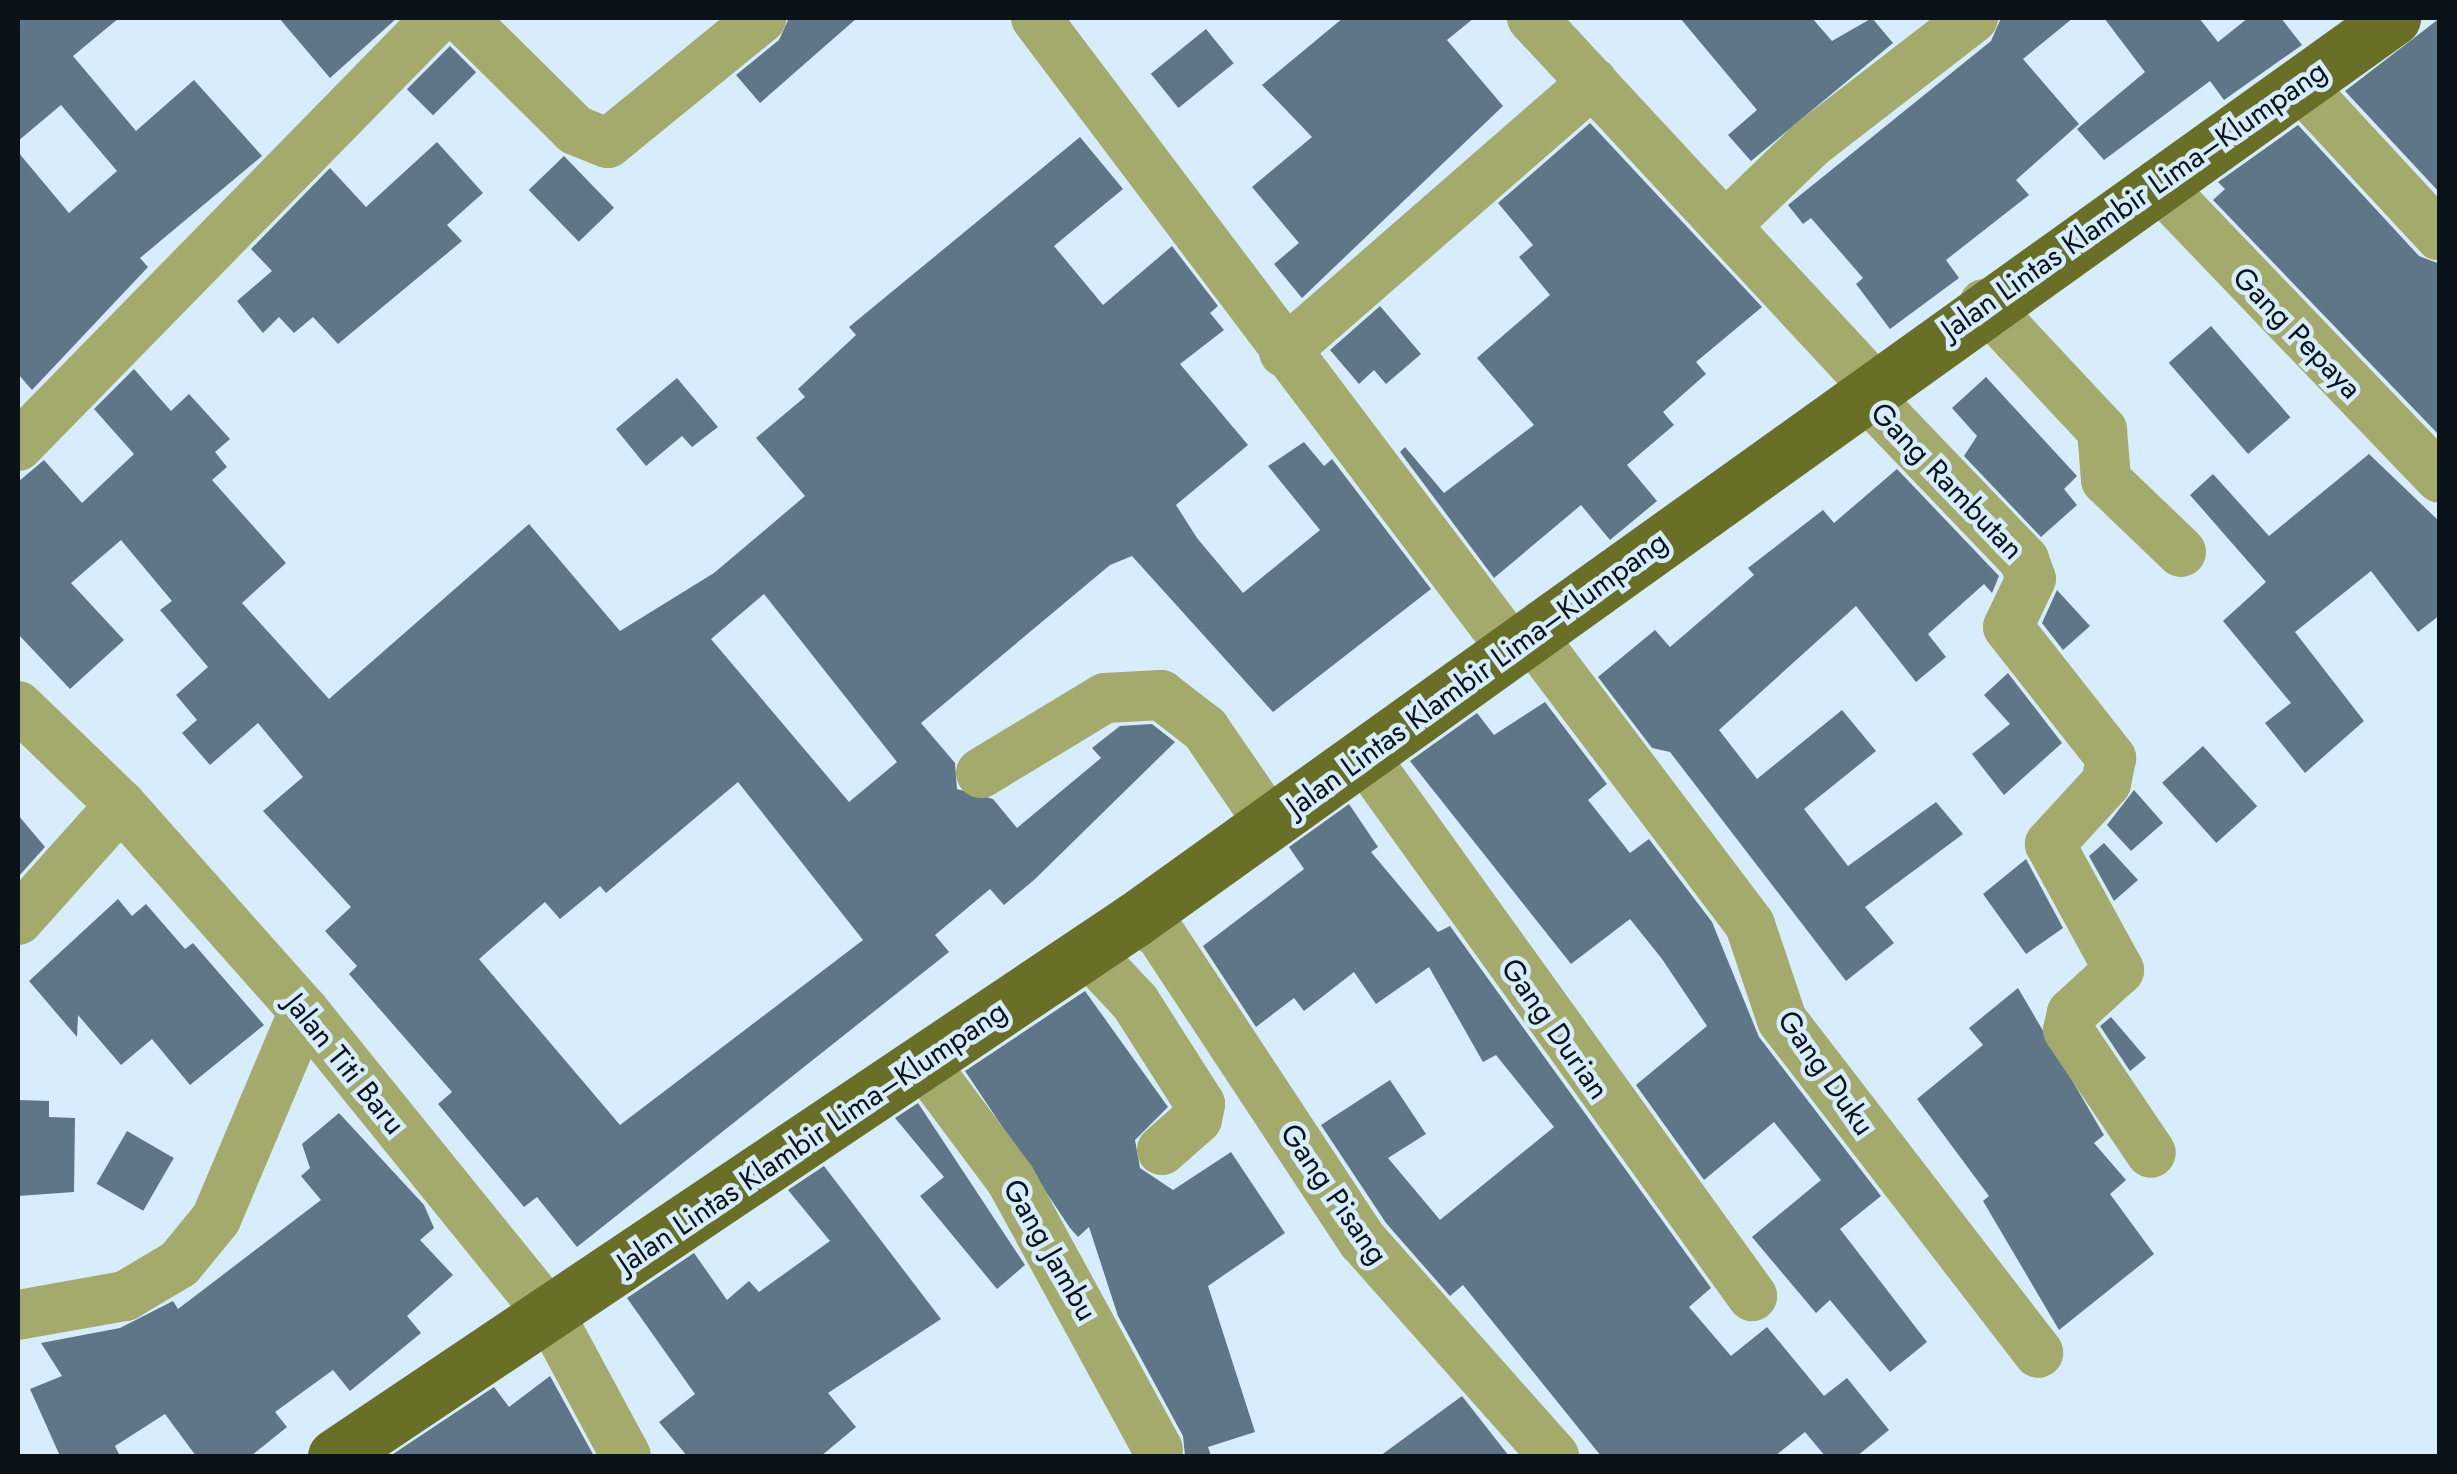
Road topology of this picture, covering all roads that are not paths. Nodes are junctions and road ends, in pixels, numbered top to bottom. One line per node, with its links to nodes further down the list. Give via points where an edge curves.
1 (437, 18): 16 (street)
2 (462, 18): 3 (street, via 575,130 608,142)
3 (761, 18)
4 (1036, 18): 14 (street, Gang Duku, via 1102,94)
5 (1973, 18): 11 (street, via 1810,144)
6 (2393, 18): 9 (main road, Jalan Lintas Klambir Lima–Klumpang)
7 (1558, 24): 8 (street)
8 (1593, 82): 11 (street); 14 (street)
9 (2299, 84): 10 (main road, Jalan Lintas Klambir Lima–Klumpang); 12 (street)
10 (2158, 184): 13 (main road, Jalan Lintas Klambir Lima–Klumpang); 17 (street, Gang Pepaya)
11 (1728, 223): 15 (street)
12 (2440, 236)
13 (1984, 304): 15 (main road, Jalan Lintas Klambir Lima–Klumpang); 18 (street, via 2102,430 2106,480)
14 (1284, 352): 19 (street, Gang Duku)
15 (1868, 389): 19 (main road, Jalan Lintas Klambir Lima–Klumpang); 31 (street, Gang Rambutan, via 2024,560 2031,579 2008,627 2111,758 2106,783 2050,844 2119,970 2072,1013 2068,1030)
16 (18, 446)
17 (2440, 478)
18 (2181, 552)
19 (1522, 642): 21 (main road, Jalan Lintas Klambir Lima–Klumpang); 35 (street, Gang Duku, via 1750,925 1782,1020)
20 (18, 706): 23 (street, Jalan Titi Baru)
21 (1366, 758): 24 (main road, Jalan Lintas Klambir Lima–Klumpang); 32 (street, Gang Durian)
22 (981, 773): 24 (street, via 1106,698 1161,696 1204,729)
23 (121, 805): 25 (street); 28 (street, Jalan Titi Baru)
24 (1270, 824): 26 (main road, Jalan Lintas Klambir Lima–Klumpang)
25 (18, 920)
26 (1134, 920): 27 (main road, Jalan Lintas Klambir Lima–Klumpang); 39 (street, Gang Pisang, via 1159,932 1362,1241)
27 (1088, 952): 29 (main road, Jalan Lintas Klambir Lima–Klumpang); 30 (street, via 1135,1002 1200,1104)
28 (304, 1011): 33 (street, via 216,1219 179,1264 125,1296); 34 (street, Jalan Titi Baru)
29 (923, 1062): 34 (main road, Jalan Lintas Klambir Lima–Klumpang); 36 (street, Gang Jambu, via 1011,1180)
30 (1162, 1150)
31 (2151, 1153)
32 (1752, 1296)
33 (18, 1315)
34 (550, 1315): 37 (main road, Jalan Lintas Klambir Lima–Klumpang); 38 (street, Jalan Titi Baru)
35 (2038, 1354)
36 (1158, 1450)
37 (335, 1456)
38 (626, 1456)
39 (1554, 1456)

